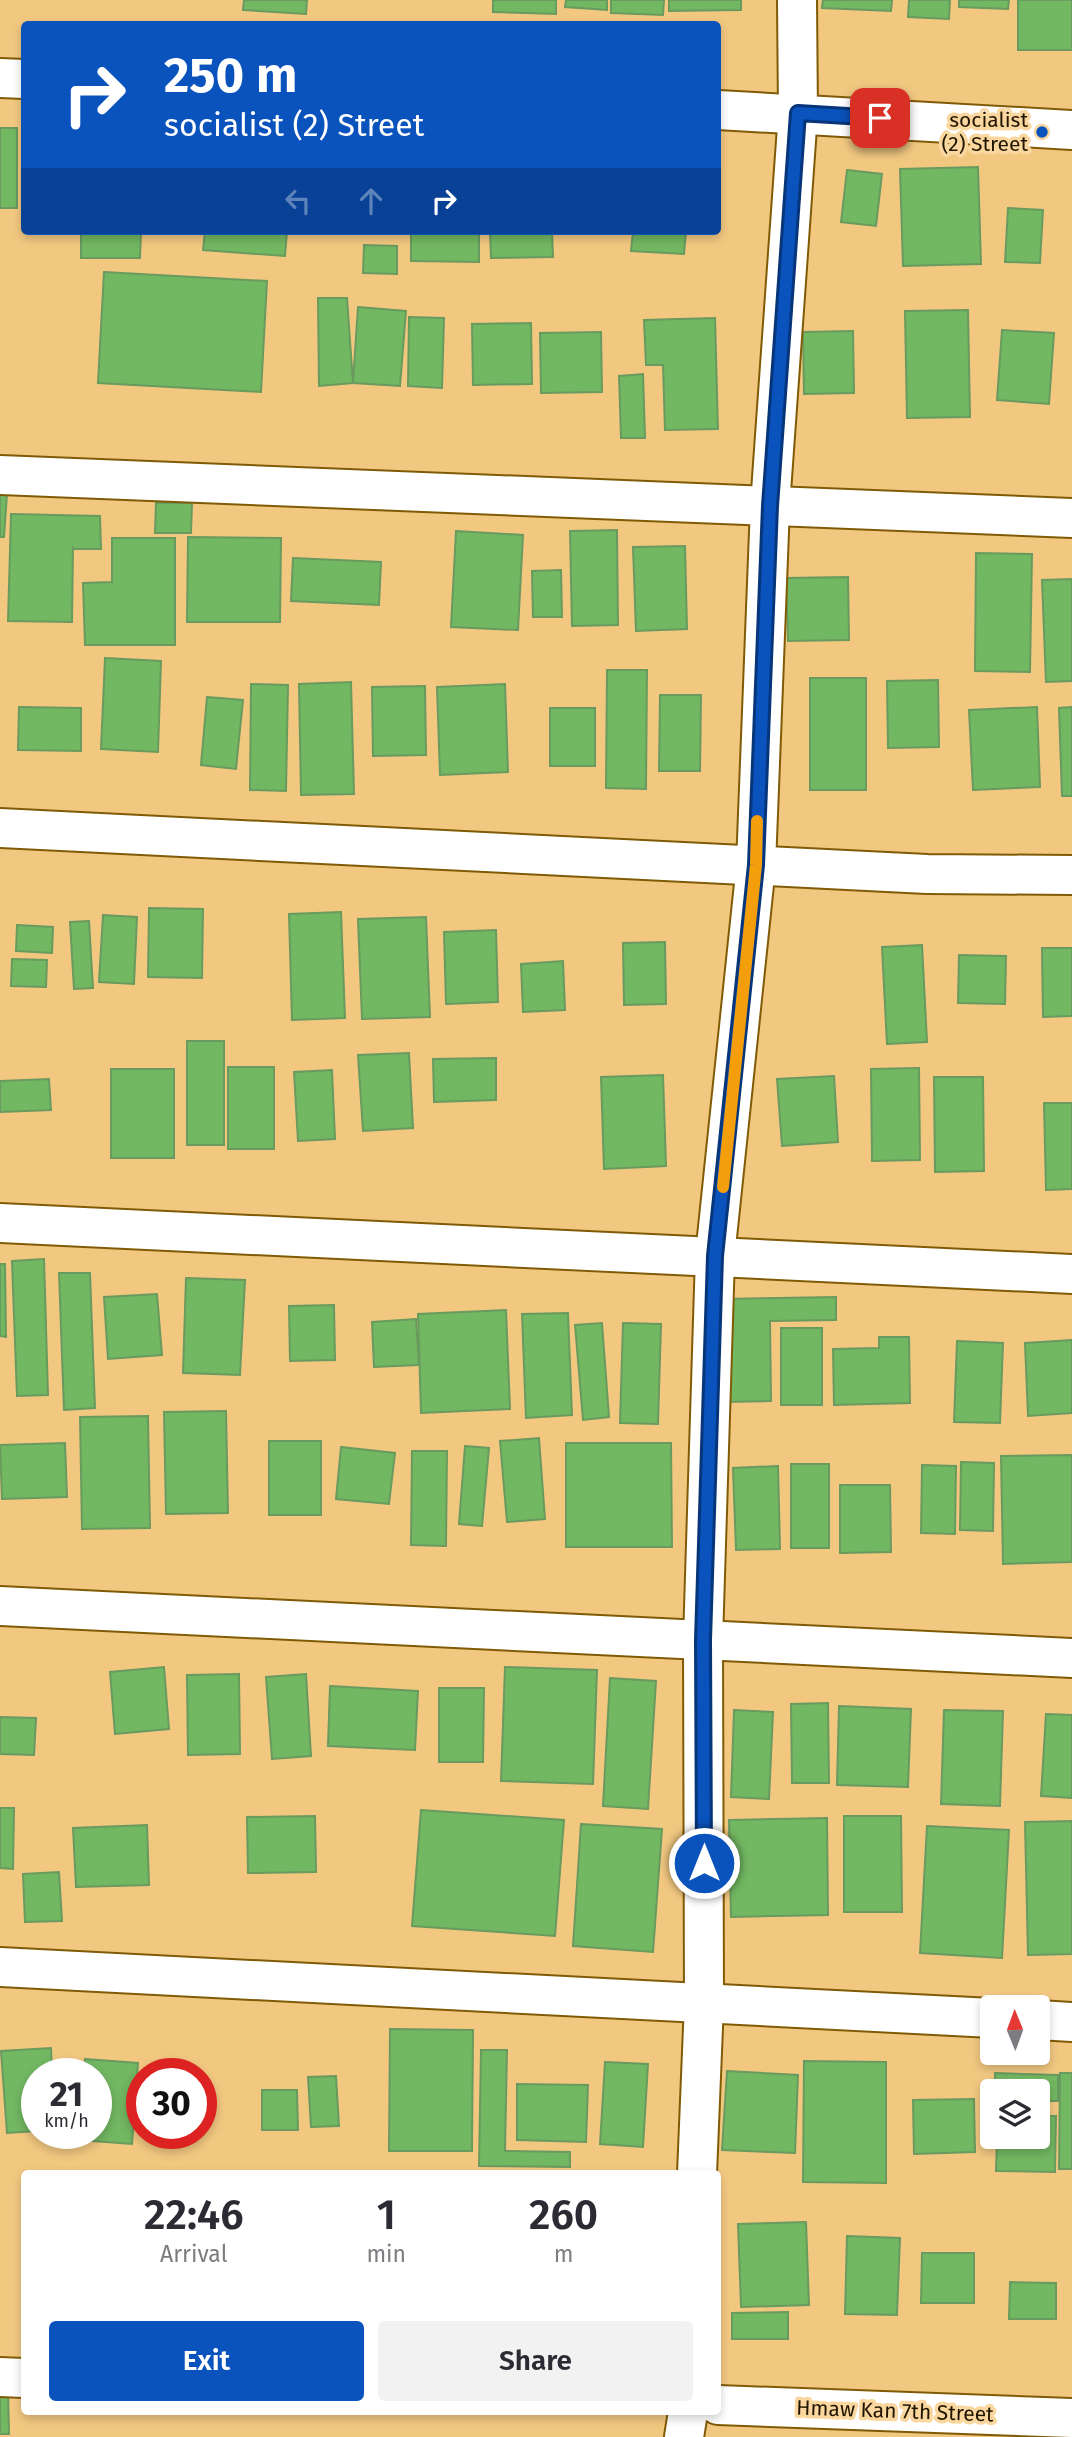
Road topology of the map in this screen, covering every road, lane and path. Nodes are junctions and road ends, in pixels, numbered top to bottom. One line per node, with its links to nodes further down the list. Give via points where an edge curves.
1 (797, 0): 5 (street)
2 (0, 78): 3 (street)
3 (21, 79)
4 (721, 110): 5 (street)
5 (798, 113): 6 (street); 8 (street)
6 (1072, 130)
7 (0, 475): 8 (street)
8 (770, 506): 9 (street); 11 (street)
9 (1072, 518)
10 (0, 828): 11 (street)
11 (756, 865): 12 (street, via 927,874); 14 (street)
12 (1072, 875)
13 (0, 1223): 14 (street)
14 (715, 1256): 15 (street); 17 (street)
15 (1072, 1274)
16 (0, 1606): 17 (street)
17 (703, 1640): 18 (street); 20 (street)
18 (1072, 1658)
19 (0, 1967): 20 (street)
20 (704, 2003): 21 (street); 24 (street)
21 (980, 2017)
22 (1050, 2021): 23 (street)
23 (1072, 2022)
24 (697, 2170)
25 (0, 2377): 26 (street)
26 (21, 2378)
27 (721, 2404): 29 (street, Hmaw Kan 7th Street)
28 (688, 2415): 30 (street)
29 (1072, 2418)
30 (684, 2437)

